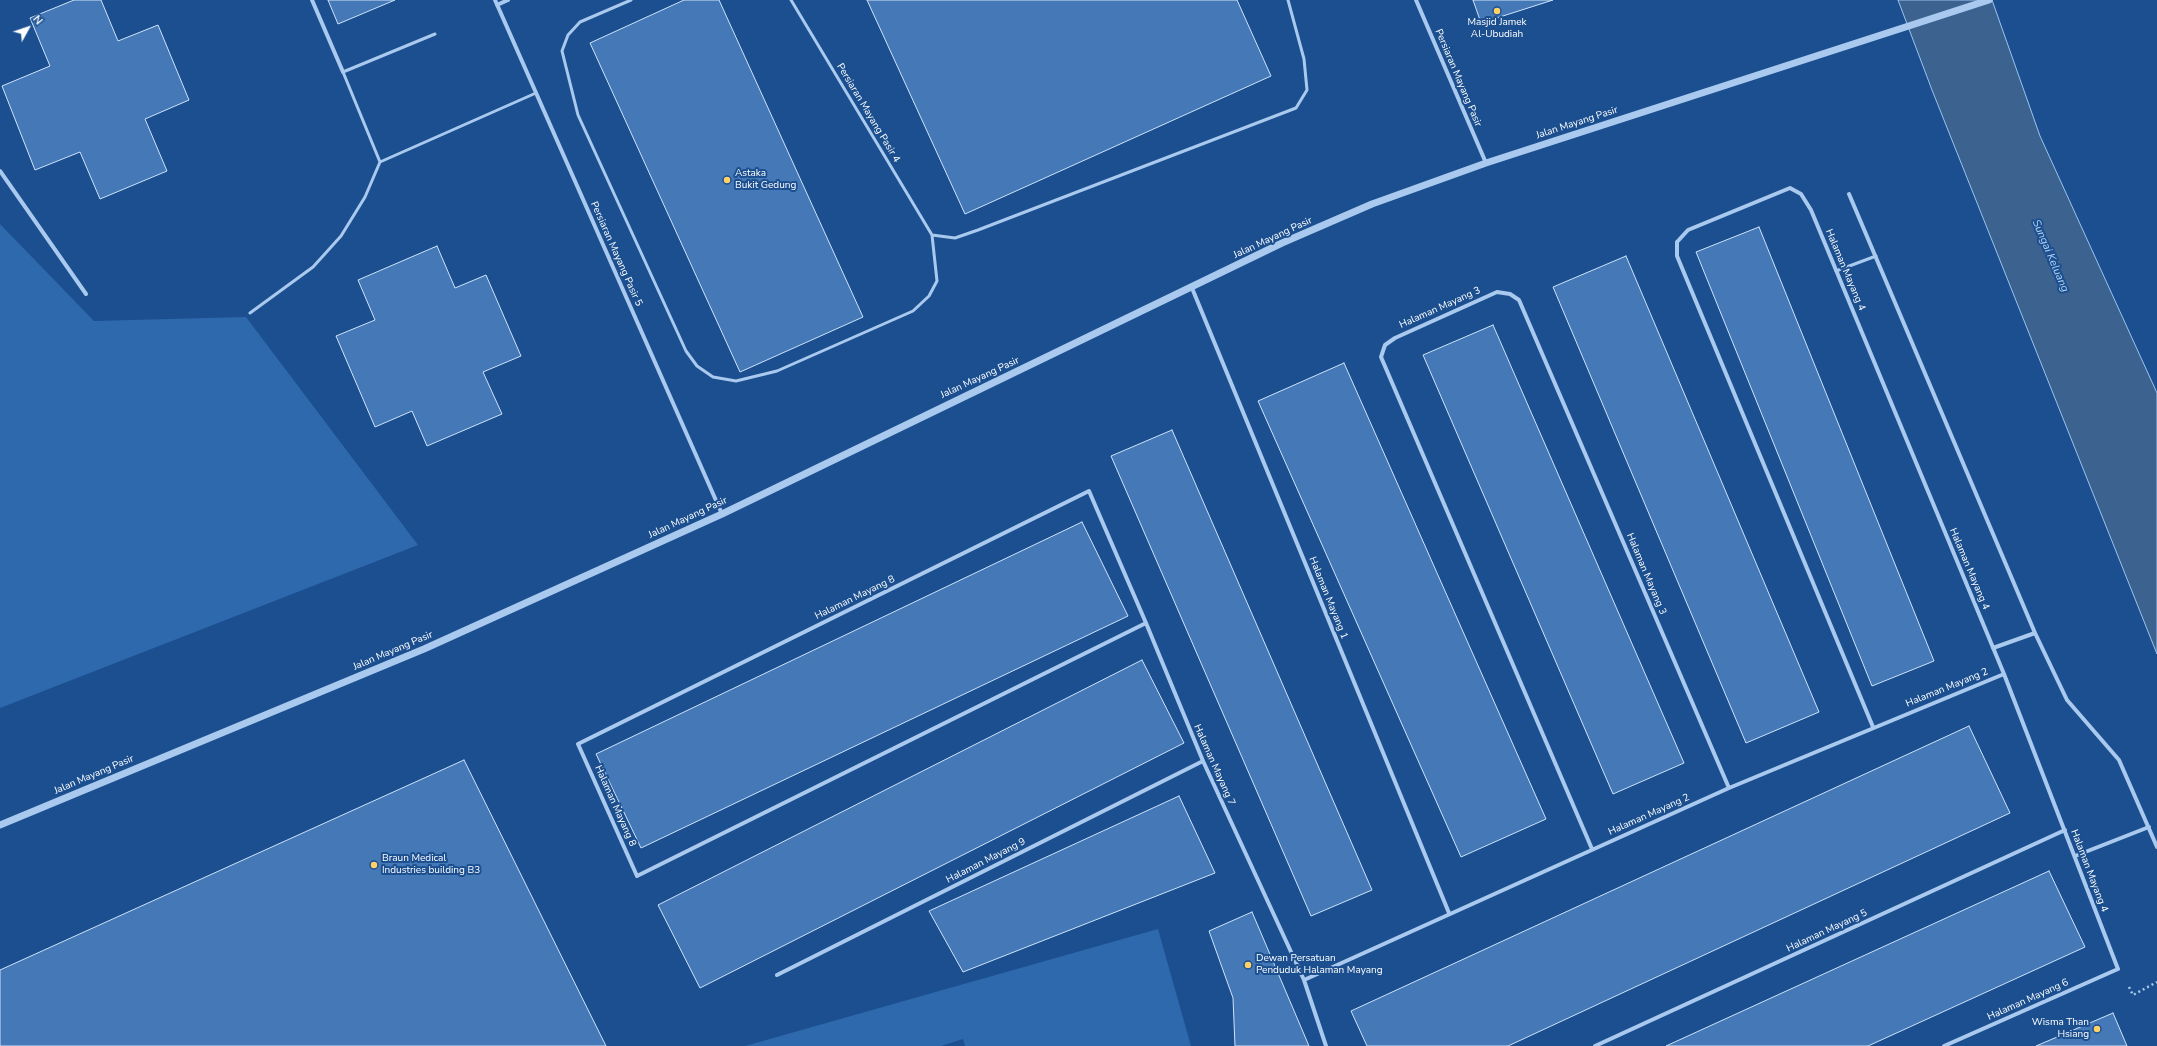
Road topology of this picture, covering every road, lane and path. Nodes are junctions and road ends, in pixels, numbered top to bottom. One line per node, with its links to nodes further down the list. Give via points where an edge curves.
1 (312, 0): 11 (street)
2 (495, 0): 9 (street, Persiaran Mayang Pasir 5)
3 (508, 0): 9 (street)
4 (631, 0): 17 (lane, via 580,22 568,35 562,51 578,115 686,351 696,366 713,377 736,381 777,371 913,311 929,296 937,281)
5 (791, 0): 17 (lane, Persiaran Mayang Pasir 4)
6 (1288, 0): 17 (lane, via 1304,59 1307,90 1296,108 978,230 955,238)
7 (1416, 0): 14 (street, Persiaran Mayang Pasir)
8 (1989, 0): 14 (street, Jalan Mayang Pasir)
9 (497, 5): 12 (street, Persiaran Mayang Pasir 5)
10 (435, 34): 11 (lane)
11 (342, 72): 13 (lane)
12 (536, 93): 13 (lane); 24 (street, Persiaran Mayang Pasir 5)
13 (380, 162): 22 (lane, via 365,197 341,236 314,267)
14 (1486, 163): 20 (street, Jalan Mayang Pasir, via 1358,210 1282,243)
15 (0, 171): 21 (street)
16 (1850, 194): 18 (street)
17 (932, 235)
18 (1876, 256): 19 (lane); 26 (street)
19 (1836, 271): 27 (street, Halaman Mayang 4); 29 (street, Halaman Mayang 4, via 1811,210 1801,194 1790,188 1688,230 1677,242 1676,256)
20 (1192, 288): 24 (street, Jalan Mayang Pasir); 38 (street, Halaman Mayang 1)
21 (86, 294)
22 (250, 313)
23 (1089, 491): 25 (street, Halaman Mayang 7); 25 (street, Halaman Mayang 8, via 578,744 637,876)
24 (722, 514): 32 (street, Jalan Mayang Pasir, via 424,649)
25 (1146, 623): 30 (street, Halaman Mayang 7)
26 (2035, 633): 27 (street); 33 (street, via 2067,700 2119,760)
27 (1993, 648): 28 (street, Halaman Mayang 4)
28 (2004, 674): 29 (street, Halaman Mayang 2); 34 (street, Halaman Mayang 4)
29 (1873, 727): 31 (street, Halaman Mayang 2)
30 (1203, 761): 40 (street, Halaman Mayang 9); 41 (street, Halaman Mayang 7)
31 (1729, 788): 36 (street, Halaman Mayang 2); 36 (street, Halaman Mayang 3, via 1519,300 1510,294 1497,292 1395,338 1385,345 1381,357)
32 (0, 825)
33 (2149, 827): 35 (street); 37 (street)
34 (2065, 830): 37 (street, Halaman Mayang 4); 43 (street, Halaman Mayang 5)
35 (2157, 847)
36 (1592, 849): 38 (street, Halaman Mayang 2)
37 (2075, 856): 39 (street, Halaman Mayang 4)
38 (1449, 913): 41 (street, Halaman Mayang 2)
39 (2118, 969): 44 (street, Halaman Mayang 6)
40 (777, 975)
41 (1304, 980): 42 (street, Halaman Mayang 7)
42 (1326, 1046)
43 (1597, 1046)
44 (1944, 1046)

